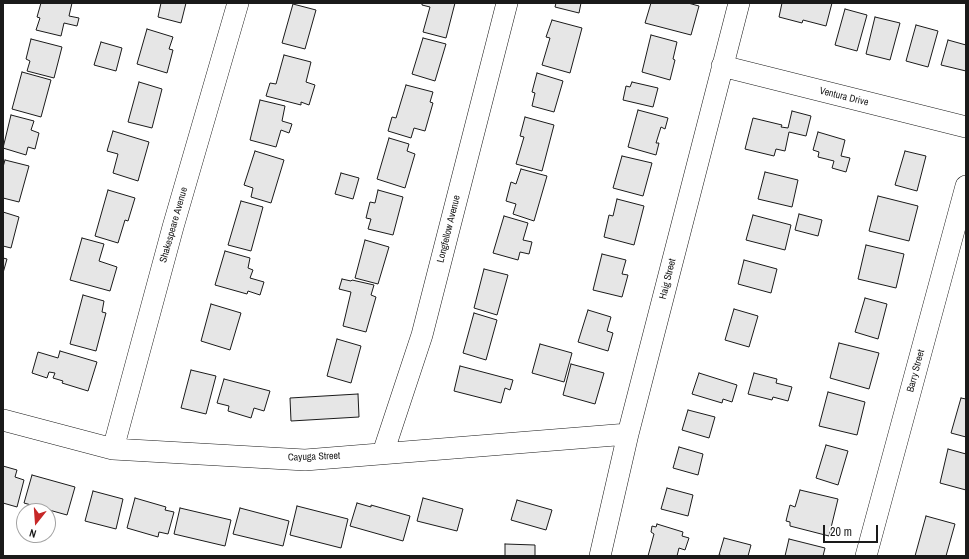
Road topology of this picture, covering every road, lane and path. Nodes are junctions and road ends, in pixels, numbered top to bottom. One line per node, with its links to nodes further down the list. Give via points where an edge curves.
1 (238, 3): 9 (street, Shakespeare Avenue, via 173,227)
2 (507, 3): 10 (street, Longfellow Avenue, via 422,335)
3 (739, 3): 4 (street, Haig Street)
4 (722, 66): 5 (street, Ventura Drive); 8 (street, Haig Street)
5 (966, 127)
6 (966, 186): 12 (street, Barry Street)
7 (3, 420): 9 (street, Cayuga Street)
8 (628, 434): 10 (street, Cayuga Street); 11 (street, Haig Street)
9 (113, 449): 10 (street, Cayuga Street, via 305,460)
10 (382, 453)
11 (600, 556)
12 (866, 556)

